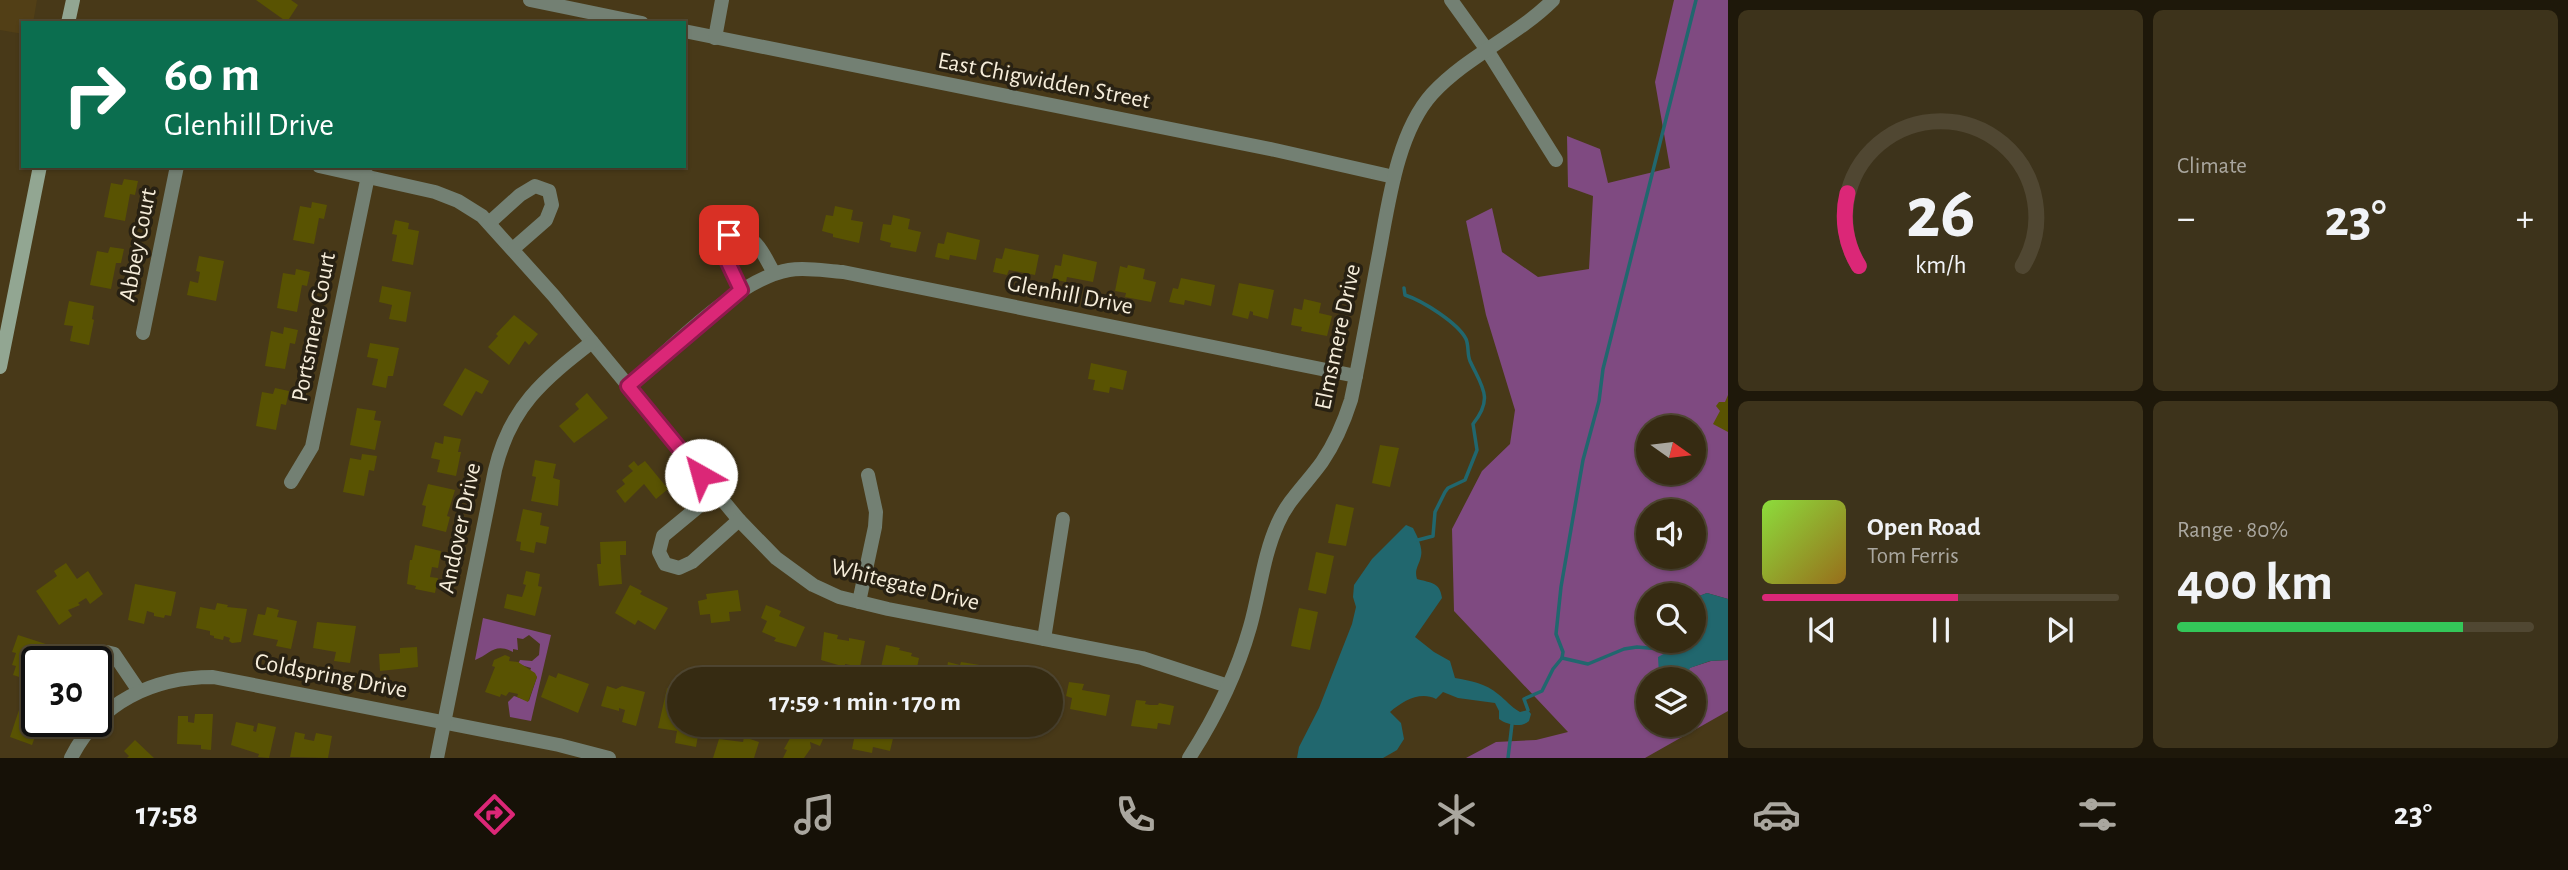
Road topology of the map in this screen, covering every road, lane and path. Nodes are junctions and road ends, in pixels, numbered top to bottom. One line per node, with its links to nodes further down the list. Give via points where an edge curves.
1 (73, 0): 6 (main road)
2 (530, 0): 7 (street)
3 (722, 0): 9 (street)
4 (1451, 0): 10 (street)
5 (1553, 0): 10 (street, Elmsmere Drive)
6 (68, 21)
7 (632, 21)
8 (686, 31): 9 (street, East Chigwidden Street)
9 (715, 38): 16 (street, East Chigwidden Street)
10 (1487, 50): 11 (street); 16 (street, Elmsmere Drive, via 1430,97 1406,139)
11 (1556, 160)
12 (40, 168): 23 (main road)
13 (177, 168): 21 (street, Abbey Court)
14 (329, 168): 15 (street, Whitegate Drive)
15 (368, 176): 17 (street, Whitegate Drive, via 435,192 458,201); 27 (street, Portsmere Court, via 312,447)
16 (1394, 177): 24 (street, Elmsmere Drive)
17 (489, 223): 18 (street, Whitegate Drive); 18 (street, via 535,186 549,191 552,205 546,220)
18 (514, 248): 22 (street, Whitegate Drive)
19 (774, 273): 20 (street, Glenhill Drive); 20 (street, via 757,243 745,234 729,235 723,252); 24 (street, Glenhill Drive, via 792,269 843,272)
20 (741, 290): 25 (street, Glenhill Drive)
21 (144, 333)
22 (592, 342): 25 (street, Whitegate Drive); 37 (street, Andover Drive, via 528,397 505,435)
23 (0, 367)
24 (1356, 376): 34 (street, Elmsmere Drive, via 1343,425 1331,449 1292,498 1272,536 1250,629)
25 (628, 386): 28 (street, Whitegate Drive)
26 (868, 475): 31 (street, via 875,527)
27 (291, 482)
28 (715, 493): 30 (street, Whitegate Drive); 30 (street, via 663,536 659,552 665,564 679,568 692,562)
29 (1063, 519): 32 (street)
30 (739, 520): 31 (street, Whitegate Drive, via 776,558 813,585)
31 (859, 602): 32 (street, Whitegate Drive)
32 (1044, 639): 34 (street, Whitegate Drive, via 1142,658)
33 (112, 654): 35 (street)
34 (1228, 686): 42 (street, Elmsmere Drive)
35 (139, 691): 36 (street, Coldspring Drive); 37 (street, Coldspring Drive, via 175,680 213,677)
36 (112, 708)
37 (444, 722): 40 (street, Andover Drive); 41 (street, Coldspring Drive)
38 (84, 737): 39 (street, Coldspring Drive)
39 (71, 758)
40 (437, 758)
41 (609, 758)
42 (1189, 758)

